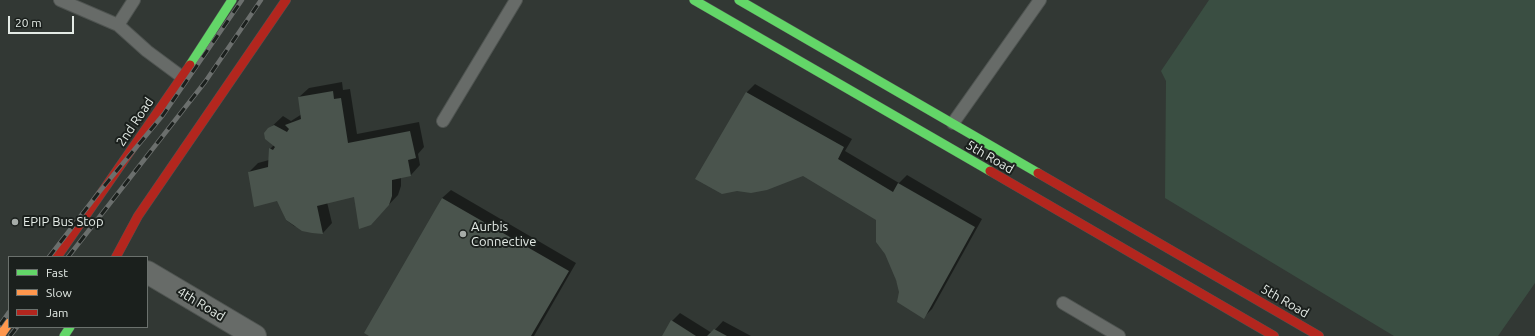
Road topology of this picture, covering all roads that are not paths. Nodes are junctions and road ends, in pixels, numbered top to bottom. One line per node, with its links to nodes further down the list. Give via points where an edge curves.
1 (60, 0): 9 (lane)
2 (134, 0): 9 (lane)
3 (232, 0): 10 (street, 2nd Road)
4 (286, 0): 16 (street, via 138,216)
5 (516, 0): 12 (lane)
6 (694, 0): 11 (street, 5th Road)
7 (740, 0): 11 (street, 5th Road)
8 (1040, 0): 13 (lane)
9 (118, 25): 10 (lane)
10 (182, 77): 15 (street, 2nd Road)
11 (868, 88): 13 (street, 5th Road); 14 (street, 5th Road)
12 (443, 121)
13 (953, 124): 14 (street, 5th Road)
14 (984, 155): 23 (street, 5th Road); 24 (street, 5th Road)
15 (57, 256)
16 (118, 256)
17 (148, 273): 21 (street, 4th Road)
18 (1063, 304): 22 (lane)
19 (8, 324): 20 (street)
20 (0, 336)
21 (255, 336)
22 (1119, 336)
23 (1274, 336)
24 (1319, 336)

